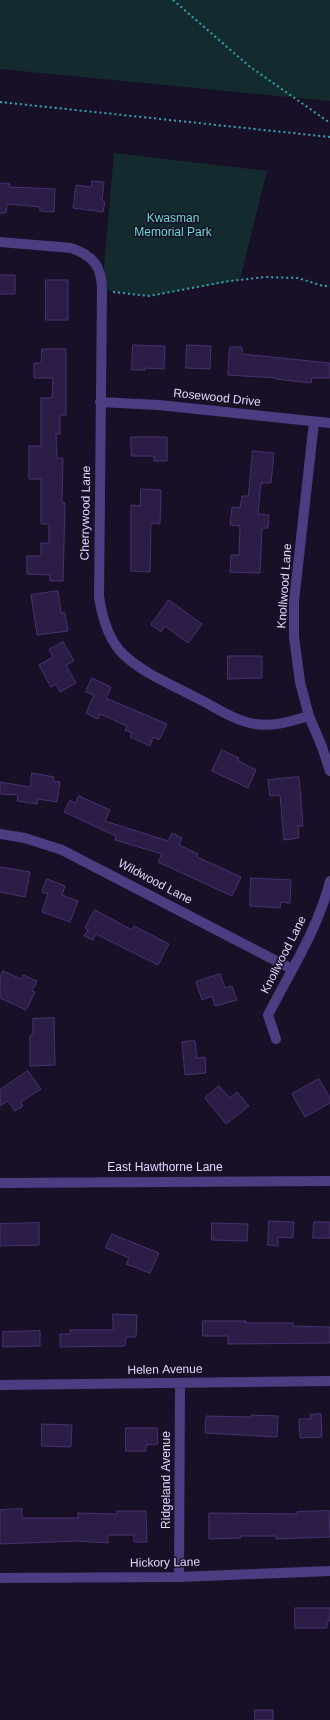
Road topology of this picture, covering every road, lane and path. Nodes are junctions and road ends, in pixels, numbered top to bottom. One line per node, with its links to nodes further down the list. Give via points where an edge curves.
1 (173, 0): 3 (path, via 250,66)
2 (0, 102): 4 (path)
3 (330, 123)
4 (330, 137)
5 (0, 242): 7 (street, Cherrywood Lane, via 81,251 96,265)
6 (330, 286): 7 (path, via 298,278 266,277 229,280 148,296)
7 (102, 290): 8 (street, Cherrywood Lane)
8 (100, 402): 9 (street, Rosewood Drive, via 160,405); 11 (street, Cherrywood Lane, via 99,597 109,633 123,654 155,676 245,722 278,724)
9 (314, 422): 10 (street, Rosewood Drive); 11 (street, Knollwood Lane, via 294,616 296,662)
10 (330, 424)
11 (309, 716): 12 (street, Knollwood Lane)
12 (330, 771)
13 (0, 834): 15 (street, Wildwood Lane, via 43,843 74,855)
14 (330, 881): 15 (street, Knollwood Lane, via 317,919)
15 (292, 968): 16 (street, Knollwood Lane, via 268,1015)
16 (276, 1039)
17 (330, 1181): 18 (street, East Hawthorne Lane)
18 (0, 1183)
19 (330, 1381): 20 (street, Helen Avenue)
20 (180, 1383): 21 (street, Helen Avenue); 23 (street, Ridgeland Avenue)
21 (0, 1385)
22 (330, 1571): 23 (street, Hickory Lane)
23 (179, 1576): 24 (street, Hickory Lane)
24 (0, 1578)

